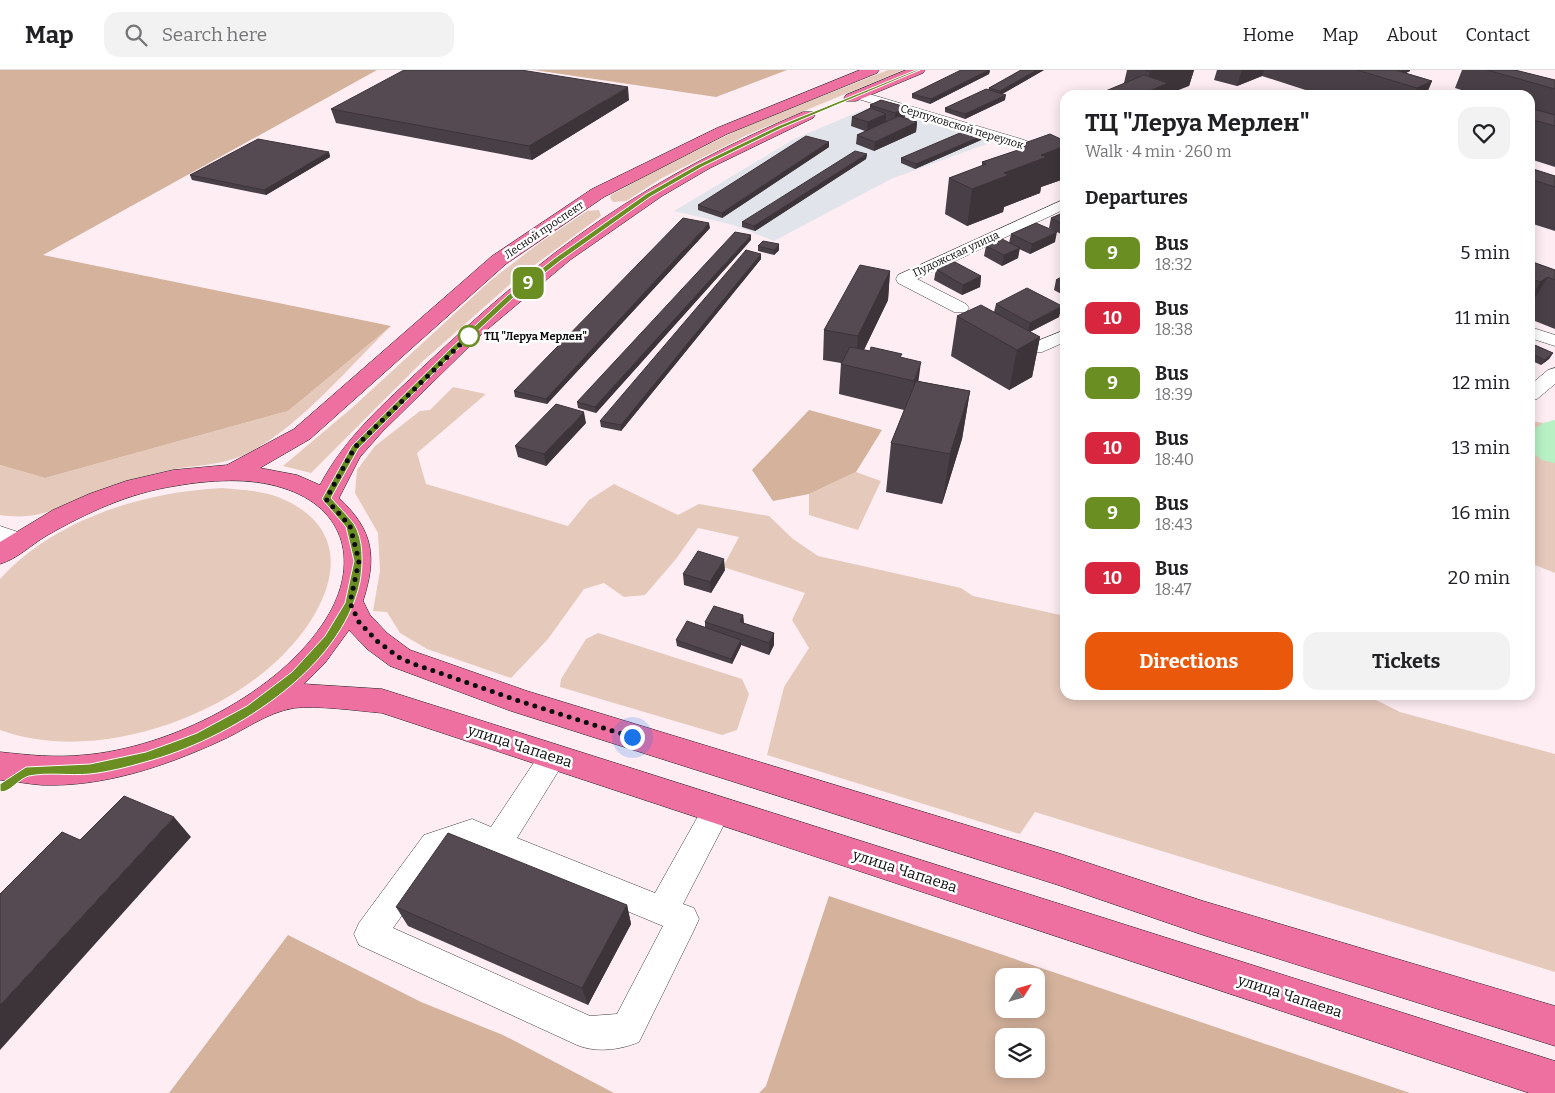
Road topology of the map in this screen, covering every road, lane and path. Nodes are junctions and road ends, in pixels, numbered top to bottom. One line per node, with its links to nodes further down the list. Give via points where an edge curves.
1 (872, 70): 5 (main road, Лесной проспект, via 722,131)
2 (918, 70): 3 (main road)
3 (859, 95): 4 (street, Серпуховской переулок); 6 (main road, via 748,142)
4 (1060, 158)
5 (598, 193): 6 (main road, via 609,203); 8 (main road, Лесной проспект)
6 (634, 205): 9 (main road)
7 (1060, 205): 10 (street, Пудожская улица, via 904,279)
8 (575, 208): 9 (main road, via 601,207); 17 (main road, Лесной проспект, via 499,260 302,434)
9 (616, 217): 18 (main road, via 511,297 453,350 355,447)
10 (960, 308)
11 (1535, 334): 13 (street)
12 (1060, 337): 14 (street)
13 (1555, 341)
14 (1036, 348)
15 (1555, 374): 16 (street)
16 (1535, 391)
17 (232, 473): 18 (main road, via 285,480); 19 (main road, via 198,474 125,490)
18 (326, 499): 20 (main road, via 350,526 359,561)
19 (6, 544)
20 (350, 603): 21 (main road, via 329,639 296,675); 27 (main road, via 359,622 400,658 522,702)
21 (251, 709): 22 (main road, улица Чапаева, via 295,696 382,701); 23 (main road, via 201,736 146,757 90,769)
22 (553, 757): 24 (main road, улица Чапаева); 25 (street)
23 (9, 775)
24 (716, 811): 26 (street); 28 (main road, улица Чапаева)
25 (497, 844): 26 (street); 26 (street, via 472,832 435,844 370,934 589,1033 627,1030 683,919)
26 (663, 910)
27 (1555, 1026)
28 (1555, 1081)

